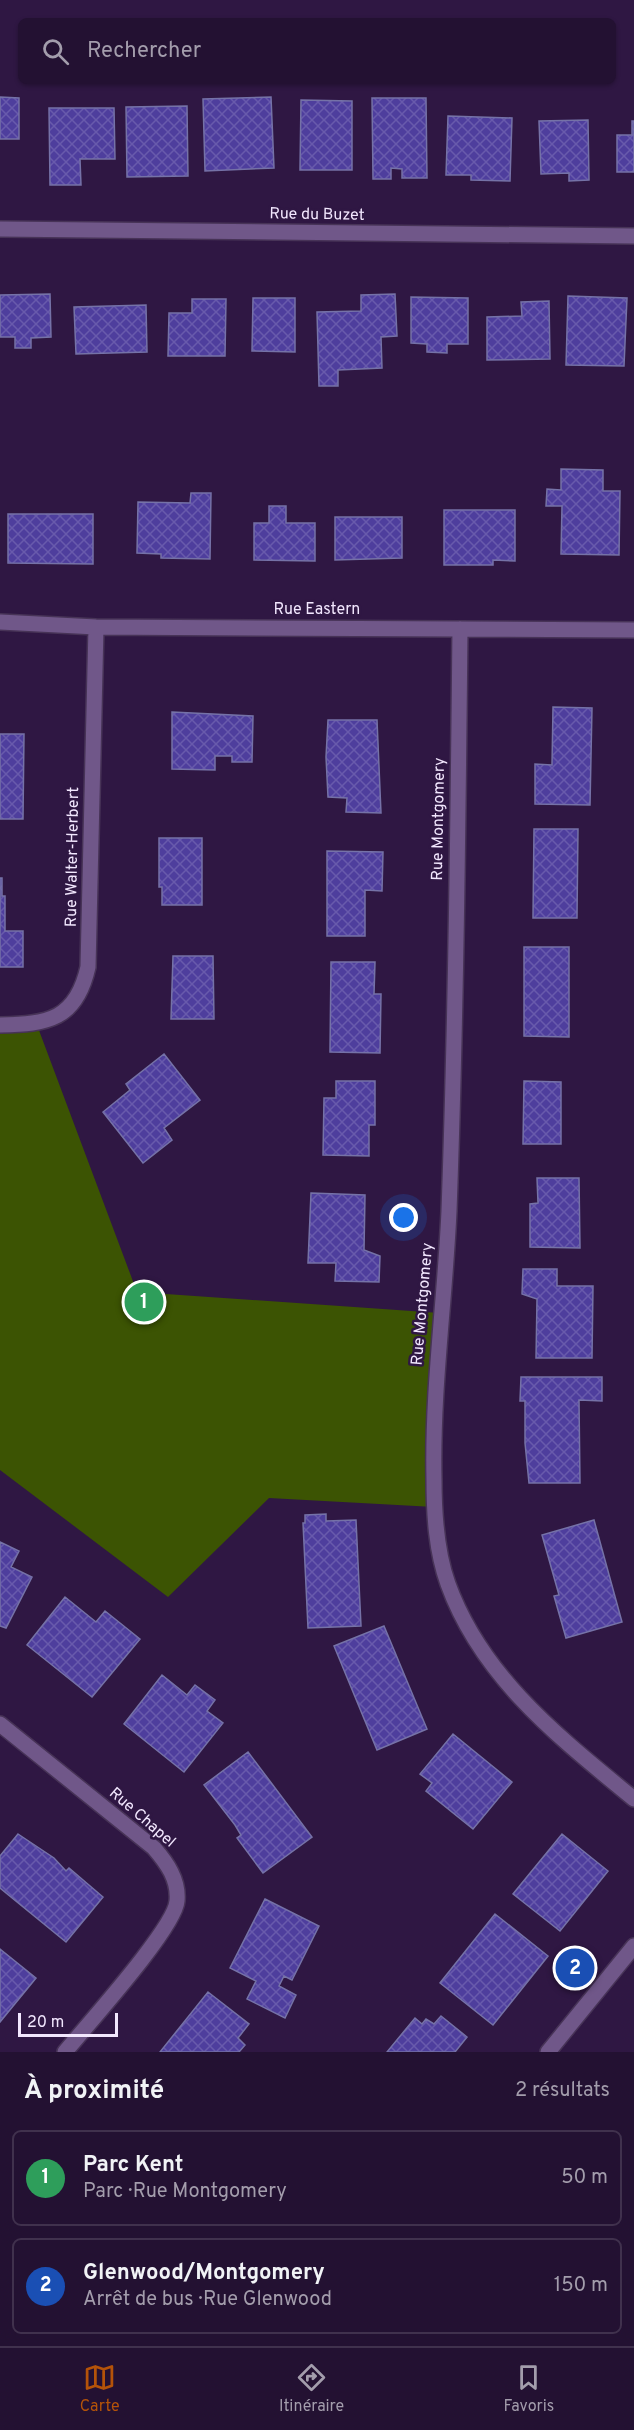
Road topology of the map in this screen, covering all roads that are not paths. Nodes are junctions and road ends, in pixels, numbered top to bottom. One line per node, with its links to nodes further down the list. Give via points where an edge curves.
1 (0, 229): 2 (street, Rue du Buzet)
2 (634, 236)
3 (0, 622): 4 (street, Rue Eastern)
4 (96, 627): 5 (street, Rue Eastern); 7 (street, Rue Walter-Herbert, via 88,968 84,987 57,1017 37,1025)
5 (460, 629): 6 (street, Rue Eastern); 9 (street, Rue Montgomery, via 449,1214 433,1437 438,1545 447,1582 482,1652 506,1683 566,1743)
6 (634, 630)
7 (0, 1025)
8 (0, 1724): 11 (street, Rue Chapel, via 154,1848 169,1865 175,1883 177,1902 160,1936)
9 (634, 1799)
10 (634, 1946): 12 (street)
11 (65, 2052)
12 (548, 2052)

